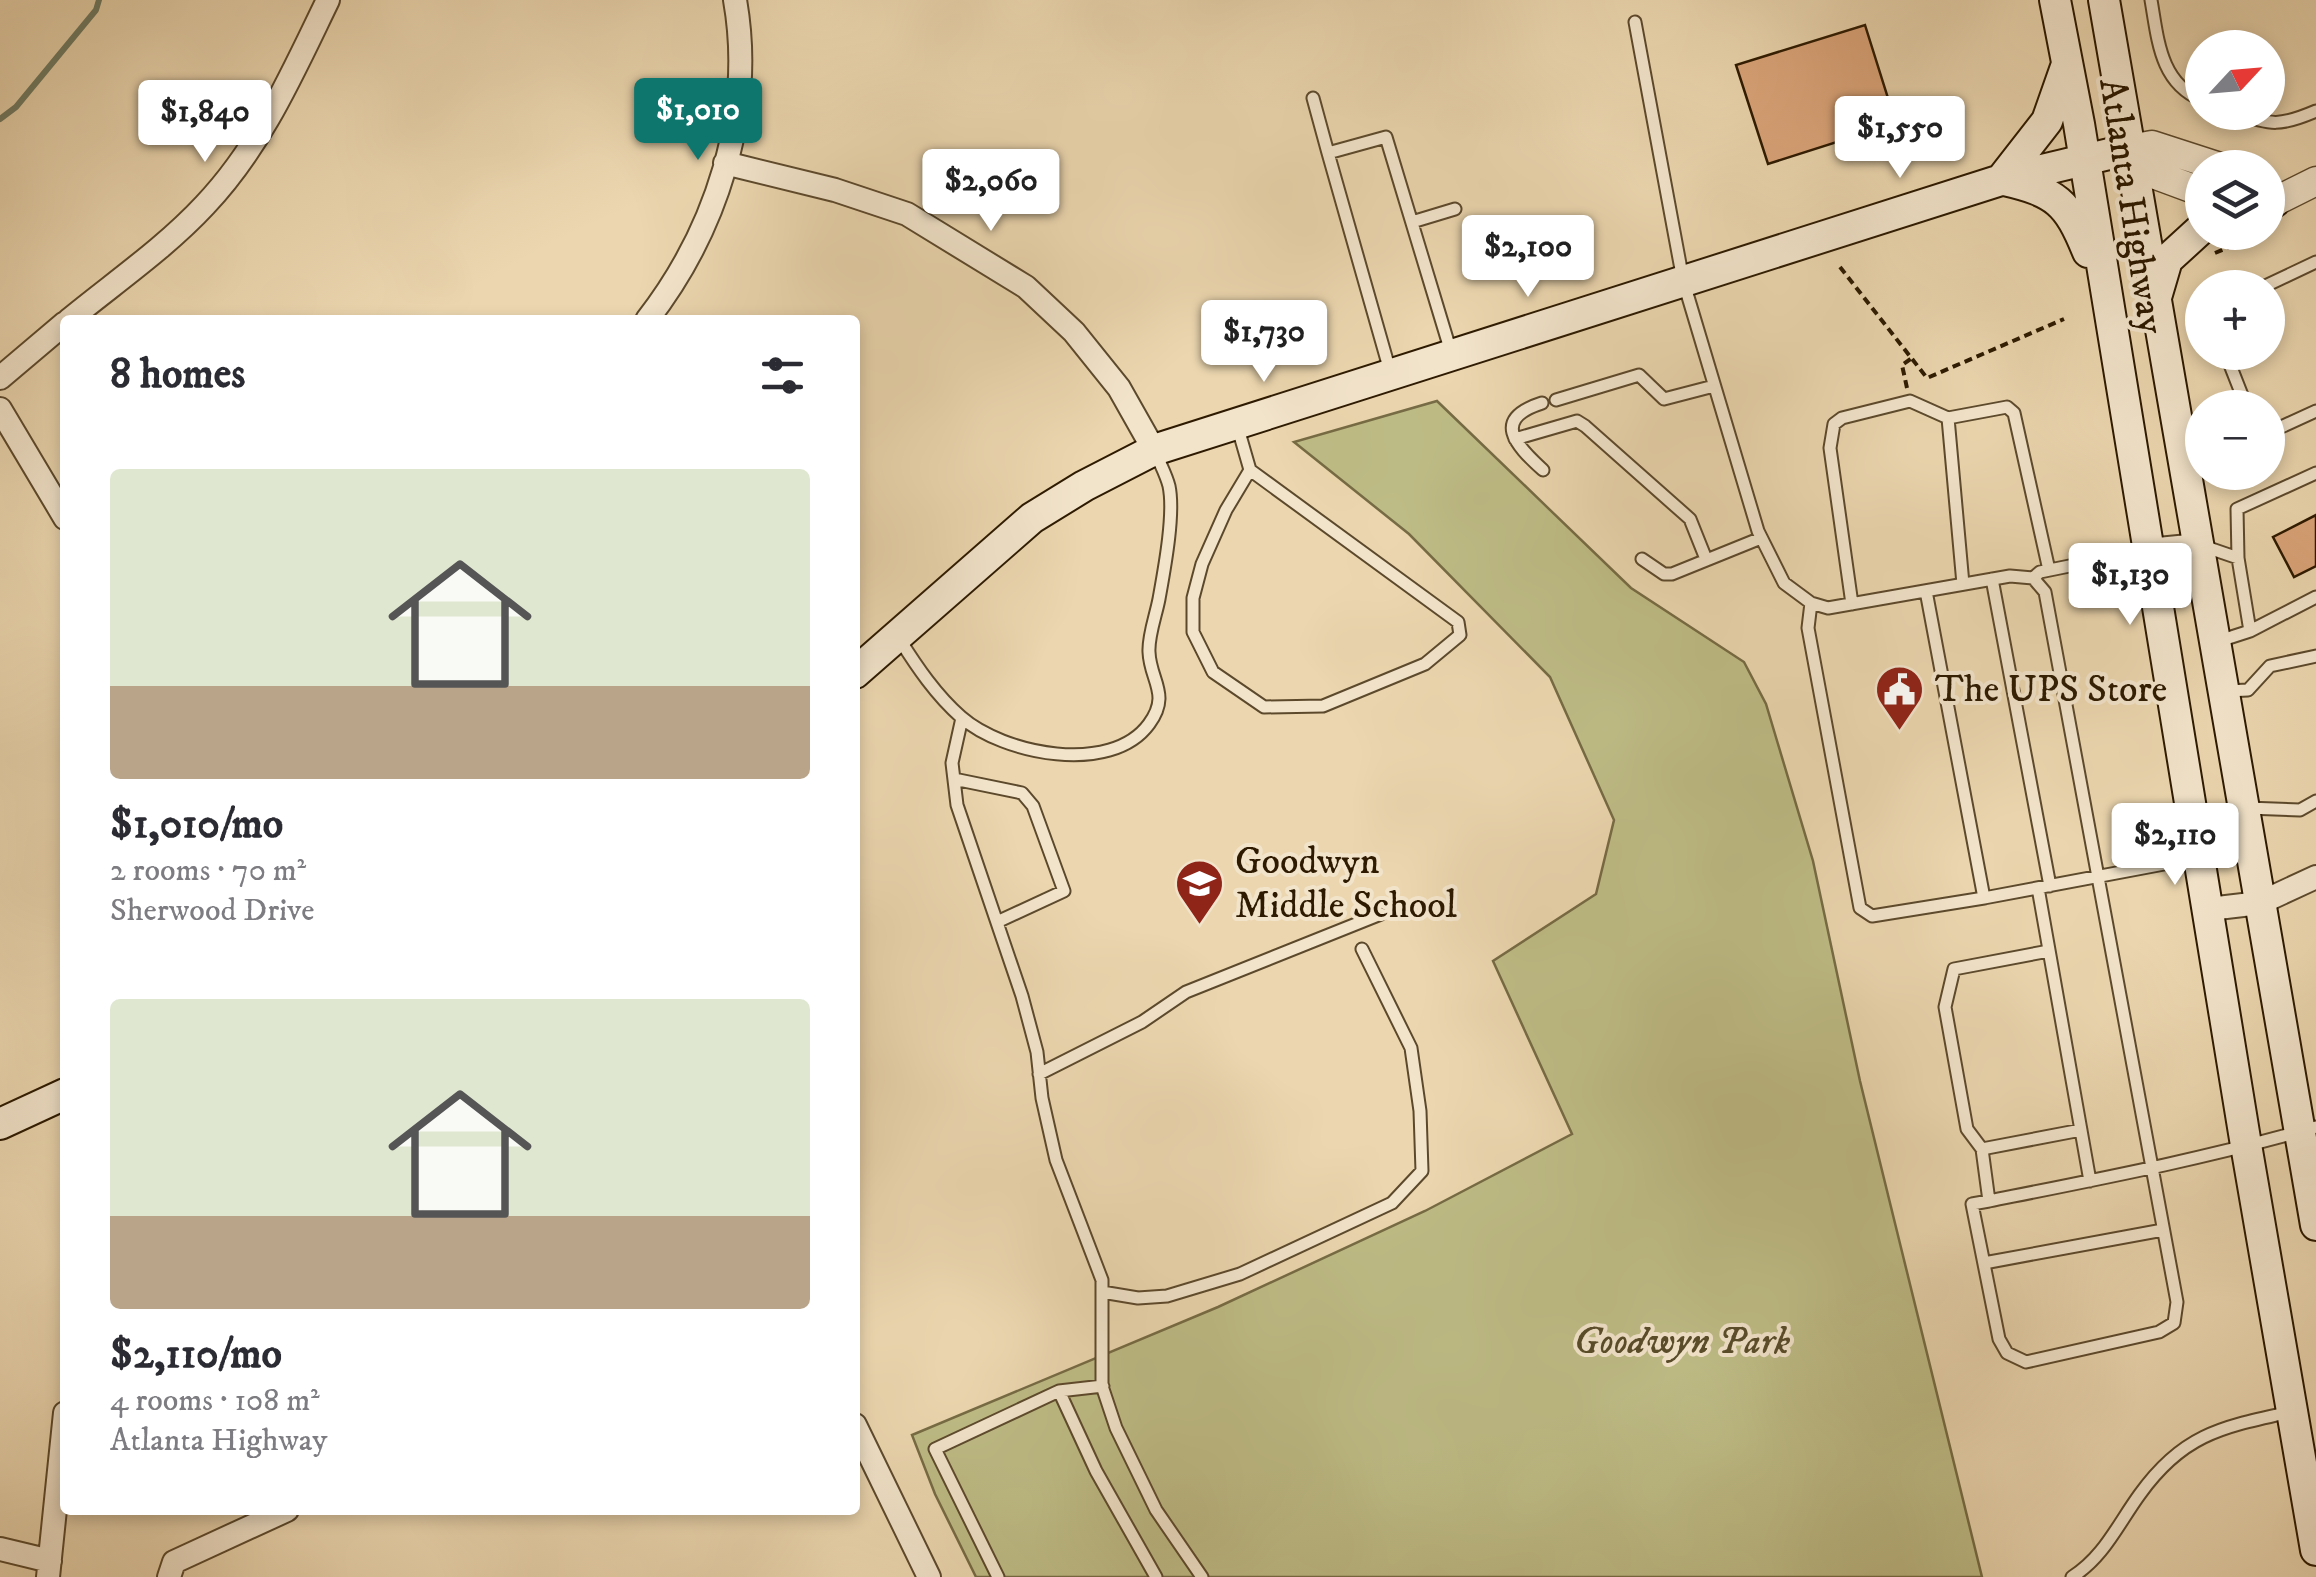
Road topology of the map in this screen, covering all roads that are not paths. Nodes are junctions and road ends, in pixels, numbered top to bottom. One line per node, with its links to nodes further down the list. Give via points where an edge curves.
1 (328, 0): 29 (street, via 278,104 227,179 190,220)
2 (735, 0): 16 (street, via 740,66)
3 (2054, 0): 7 (main road, Atlanta Highway)
4 (2104, 0): 12 (main road, Atlanta Highway)
5 (2151, 0): 8 (lane, via 2162,58)
6 (1635, 22): 26 (lane)
7 (2067, 64): 15 (main road, Atlanta Highway); 17 (main road, via 2047,121)
8 (2185, 93)
9 (1313, 98): 13 (lane)
10 (2316, 111): 11 (lane)
11 (2285, 122)
12 (2130, 149): 14 (street, via 2152,144); 15 (main road); 19 (street, via 2148,172); 28 (main road, Atlanta Highway)
13 (1328, 154): 22 (lane, via 1386,136); 33 (lane)
14 (2185, 155)
15 (2084, 158): 17 (main road); 27 (main road, Atlanta Highway)
16 (726, 163): 30 (street, via 704,228); 44 (street, via 907,214 1026,287 1119,388)
17 (2001, 180): 26 (main road); 27 (main road, via 2039,188 2062,203)
18 (2311, 182): 20 (street)
19 (2185, 186)
20 (2285, 191)
21 (1455, 209): 22 (lane)
22 (1412, 222): 32 (lane)
23 (2189, 250): 28 (main road, via 2167,260)
24 (2316, 262): 25 (lane)
25 (2285, 276)
26 (1683, 280): 32 (main road); 35 (lane)
27 (2104, 293): 51 (main road, Atlanta Highway)
28 (2156, 296): 50 (main road, Atlanta Highway)
29 (75, 315)
30 (650, 315)
31 (60, 328): 34 (street)
32 (1452, 356): 33 (main road)
33 (1392, 376): 41 (main road)
34 (0, 378)
35 (1714, 386): 36 (lane, via 1664,399 1639,375); 49 (lane)
36 (1556, 400)
37 (1542, 403): 43 (lane, via 1514,416)
38 (0, 409): 48 (street)
39 (2316, 412): 42 (lane)
40 (1948, 418): 55 (lane, via 2007,407 2014,413); 58 (lane); 62 (lane, via 1910,401 1834,424 1830,448)
41 (1236, 426): 44 (main road); 45 (lane)
42 (2285, 426)
43 (1516, 438): 46 (lane); 52 (lane, via 1577,422 1585,426 1690,519)
44 (1154, 450): 64 (main road, via 1032,518); 69 (lane, via 1170,488 1166,561 1148,652 1161,698 1149,724 1124,746 1072,758 984,732)
45 (1250, 470): 45 (lane, via 1202,564 1194,598 1193,632 1213,672 1264,707 1323,706 1425,664 1460,635 1458,622)
46 (1543, 470)
47 (2316, 473): 53 (lane, via 2237,509)
48 (60, 510)
49 (1761, 538): 52 (lane); 61 (lane, via 1784,583)
50 (2199, 545): 51 (street); 53 (lane); 65 (main road, Atlanta Highway)
51 (2148, 550): 55 (lane); 73 (main road, Atlanta Highway)
52 (1706, 558): 54 (lane, via 1664,574)
53 (2238, 558): 63 (lane)
54 (1642, 559)
55 (2049, 570): 56 (lane)
56 (2033, 578): 57 (lane); 74 (lane, via 2045,592)
57 (1992, 579): 58 (lane); 76 (lane)
58 (1963, 584): 59 (lane)
59 (1926, 591): 62 (lane); 77 (lane)
60 (2316, 598): 63 (lane)
61 (1811, 603): 62 (lane); 77 (lane, via 1808,628 1860,908 1872,916)
62 (1852, 604)
63 (2250, 631): 65 (lane)
64 (897, 636): 67 (main road); 69 (lane)
65 (2215, 642): 68 (main road, Atlanta Highway)
66 (2316, 656): 68 (lane, via 2270,666 2248,690)
67 (860, 669)
68 (2223, 691): 72 (main road, Atlanta Highway)
69 (962, 718): 70 (lane)
70 (954, 779): 81 (lane); 81 (lane, via 1022,793 1034,806 1064,892)
71 (2316, 802): 72 (lane, via 2300,810)
72 (2243, 807): 78 (main road, Atlanta Highway)
73 (2200, 857): 74 (lane); 79 (main road, Atlanta Highway)
74 (2097, 877): 76 (lane); 91 (lane)
75 (2316, 877): 78 (street)
76 (2044, 887): 77 (lane); 83 (lane)
77 (1984, 898)
78 (2260, 902): 79 (street); 88 (main road, Atlanta Highway)
79 (2209, 909): 89 (main road, Atlanta Highway)
80 (1382, 914): 84 (lane, via 1186,992)
81 (997, 922): 84 (lane)
82 (1362, 949): 97 (lane, via 1411,1048 1422,1171 1392,1204 1240,1274 1167,1296)
83 (2049, 951): 87 (lane); 90 (lane, via 1954,969 1945,1007 1967,1129)
84 (1040, 1074): 97 (lane, via 1056,1160)
85 (60, 1096): 86 (main road)
86 (0, 1124)
87 (2081, 1130): 90 (lane); 92 (lane)
88 (2308, 1130): 89 (lane); 94 (main road, Atlanta Highway)
89 (2246, 1148): 91 (lane); 100 (main road, Atlanta Highway)
90 (1982, 1149): 93 (lane)
91 (2151, 1169): 92 (lane); 95 (lane)
92 (2090, 1181): 93 (lane)
93 (1989, 1201): 96 (lane, via 1972,1204)
94 (2316, 1224)
95 (2163, 1230): 96 (lane); 96 (lane, via 2177,1302 2174,1323 2160,1332 2026,1362 2007,1353 1999,1339)
96 (1984, 1263)
97 (1102, 1292): 98 (lane)
98 (1102, 1386): 99 (lane); 111 (lane, via 1156,1510)
99 (1059, 1392): 109 (lane, via 935,1449); 110 (lane)
100 (2292, 1411): 105 (main road, Atlanta Highway); 112 (lane, via 2219,1428 2190,1444)
101 (860, 1435): 108 (street)
102 (60, 1462): 106 (street)
103 (275, 1515): 107 (street, via 174,1562)
104 (0, 1549): 106 (street)
105 (2316, 1550)
106 (49, 1569)
107 (169, 1577)
108 (928, 1577)
109 (998, 1577)
110 (1156, 1577)
111 (1202, 1577)
112 (2072, 1577)

